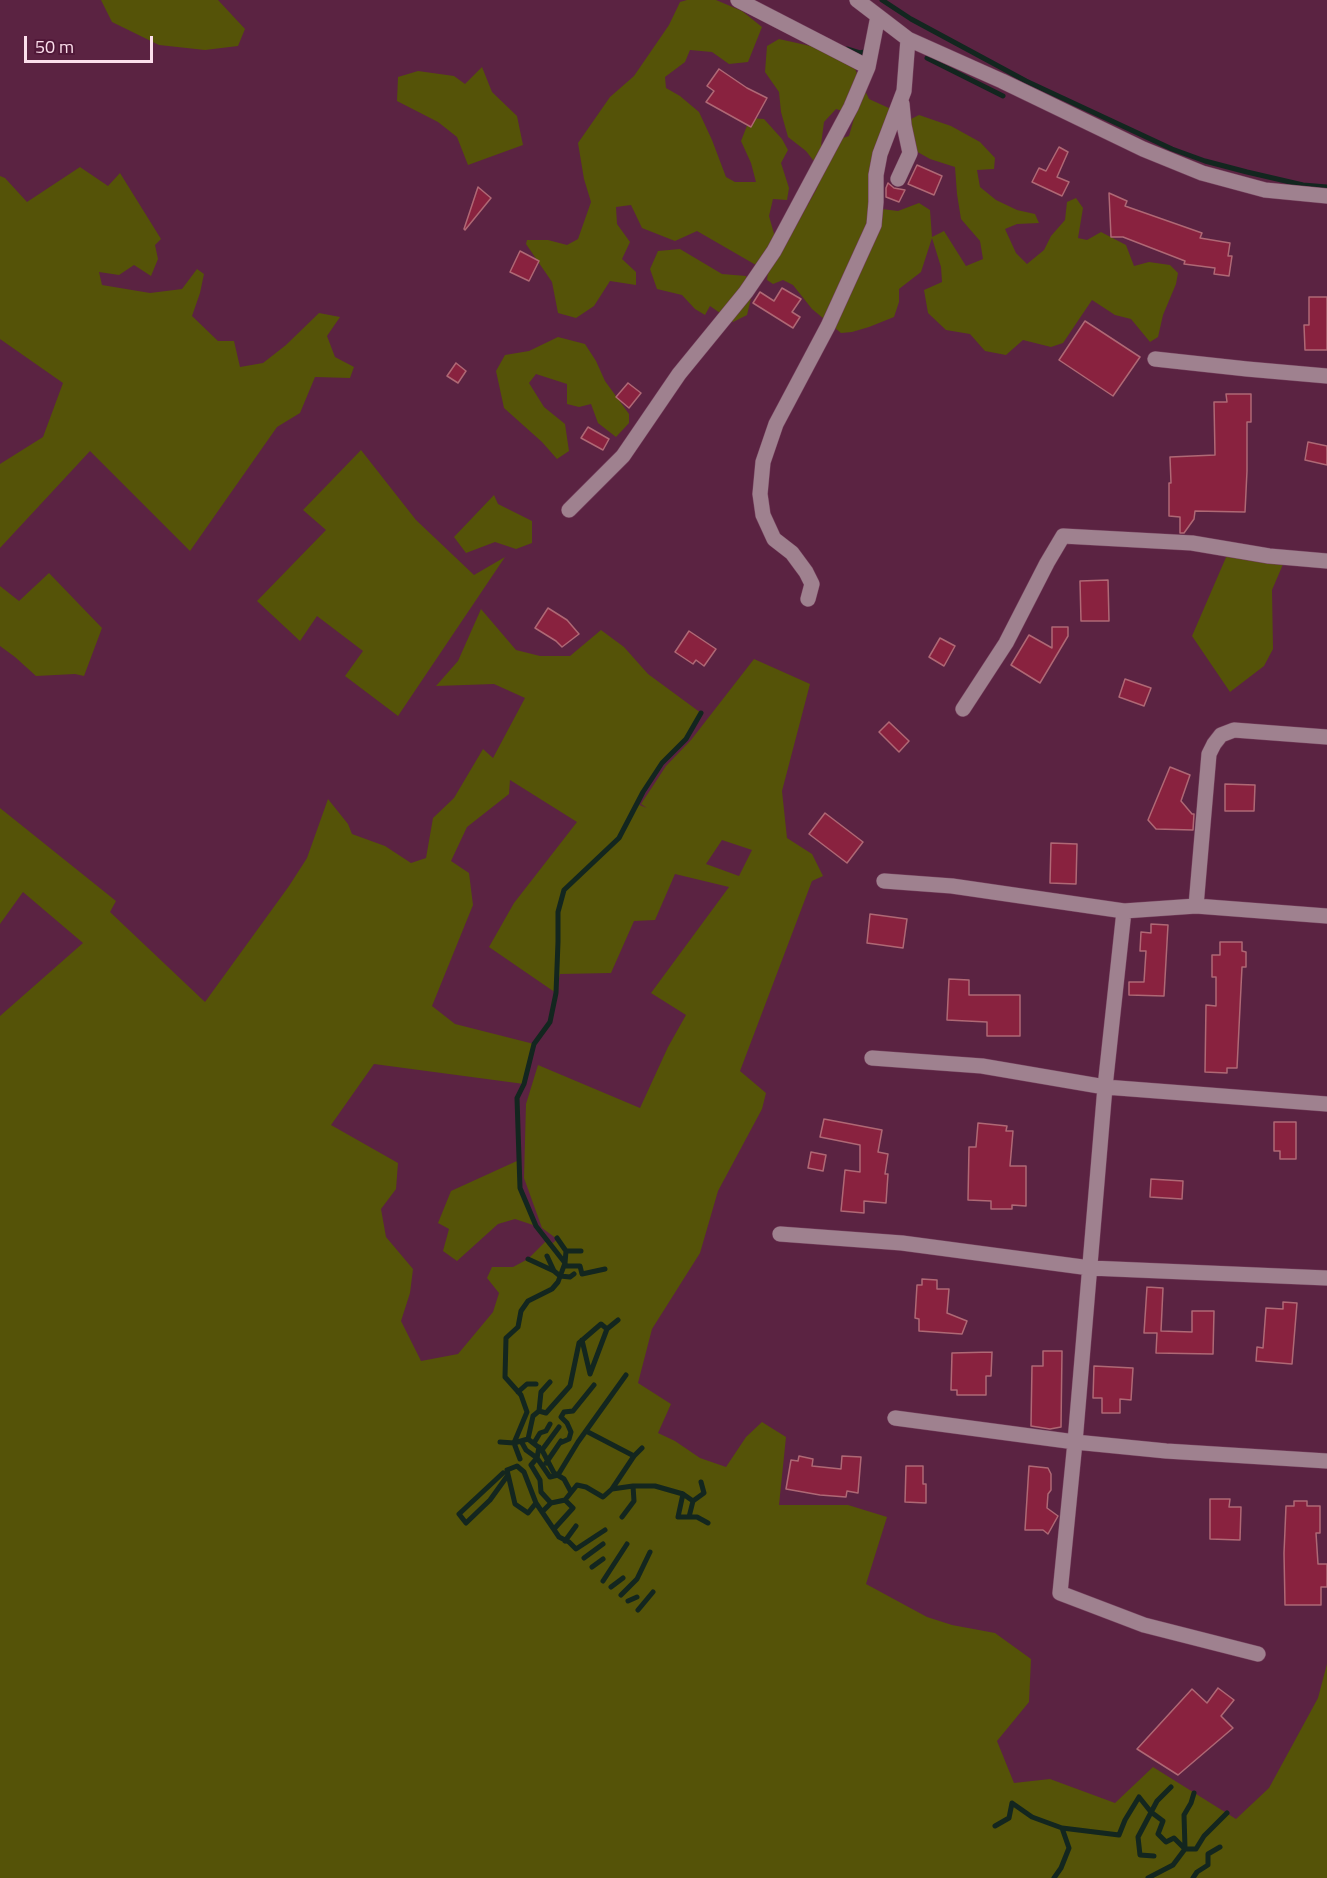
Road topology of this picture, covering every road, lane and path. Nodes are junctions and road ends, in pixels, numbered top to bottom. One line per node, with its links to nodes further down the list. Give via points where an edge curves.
1 (738, 0): 5 (street)
2 (857, 0): 3 (street)
3 (878, 16): 4 (street); 5 (street)
4 (908, 39): 6 (street); 8 (street, via 1143,150 1202,173 1265,190)
5 (868, 67): 11 (street, via 851,107 774,251 679,374 623,456)
6 (901, 98): 7 (street, via 910,153); 13 (street, via 880,154 874,225 828,326 776,424 763,462 763,515 774,539 792,553 806,572 812,584)
7 (898, 179)
8 (1327, 196)
9 (1155, 359): 10 (street)
10 (1327, 376)
11 (569, 510)
12 (1327, 561): 14 (street, via 1192,543 1063,536 1006,643)
13 (808, 599)
14 (963, 709)
15 (1327, 738): 17 (street, via 1234,730 1221,735 1209,754)
16 (884, 881): 18 (street, via 952,886)
17 (1196, 906): 18 (street); 19 (street)
18 (1124, 911): 21 (street)
19 (1327, 916)
20 (872, 1058): 21 (street, via 982,1066)
21 (1105, 1087): 22 (street); 24 (street)
22 (1327, 1104)
23 (780, 1234): 24 (street, via 902,1243)
24 (1090, 1268): 25 (street); 27 (street)
25 (1327, 1278)
26 (895, 1418): 27 (street)
27 (1075, 1442): 28 (street); 29 (street, via 1060,1593 1144,1625)
28 (1327, 1461)
29 (1258, 1654)

